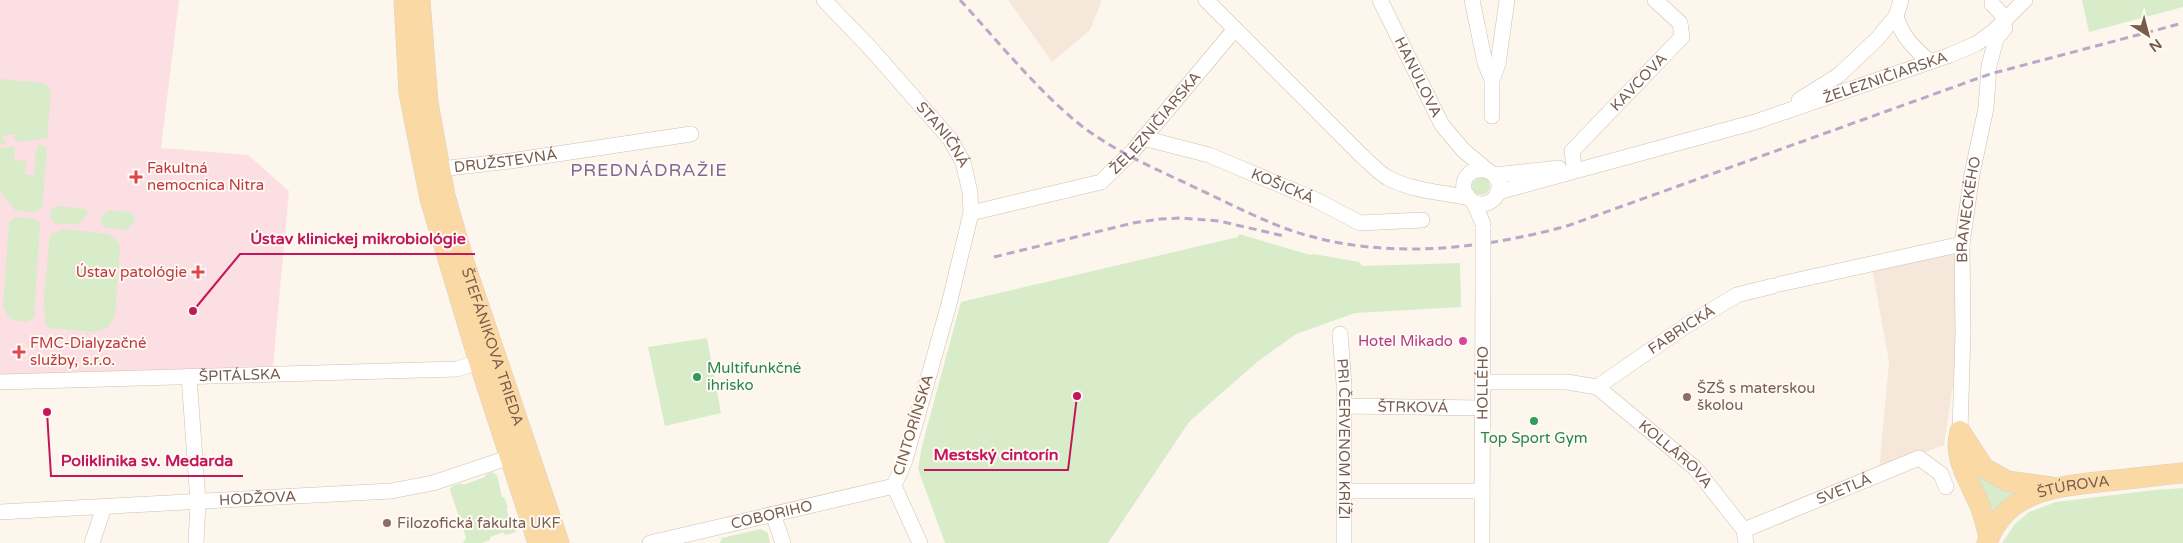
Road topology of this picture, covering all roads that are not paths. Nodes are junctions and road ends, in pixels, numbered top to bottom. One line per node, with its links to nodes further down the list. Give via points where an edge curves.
1 (404, 0): 26 (main road, ŠTEFÁNIKOVA TRIEDA, via 409,93)
2 (420, 0): 26 (main road, ŠTEFÁNIKOVA TRIEDA)
3 (824, 0): 32 (street, STANIČNÁ, via 950,139 963,162)
4 (1206, 0): 14 (street)
5 (1380, 0): 23 (street, HANULOVA, via 1442,125)
6 (1472, 0): 18 (street, via 1485,63)
7 (1507, 0): 18 (street, via 1498,64)
8 (1655, 0): 25 (street, KAVCOVA, via 1680,23 1682,38 1572,151)
9 (1901, 0): 12 (street)
10 (1992, 0): 13 (street)
11 (2027, 0): 13 (street, ŽELEZNIČIARSKA); 17 (street, BRANECKÉHO, via 2022,11 1996,38)
12 (1896, 16): 16 (street, via 1900,30 1910,44); 20 (street, ŽELEZNIČIARSKA, via 1839,75 1807,96)
13 (2006, 19): 15 (street, ŽELEZNIČIARSKA, via 1976,44)
14 (1234, 30): 22 (street, ŽELEZNIČIARSKA); 29 (street, via 1386,177 1424,192)
15 (1950, 55): 16 (street, ŽELEZNIČIARSKA); 17 (street, via 1979,54)
16 (1930, 62): 20 (street, ŽELEZNIČIARSKA)
17 (1989, 66): 35 (street, BRANECKÉHO, via 1986,108)
18 (1492, 80): 19 (street)
19 (1492, 116)
20 (1756, 122): 24 (street, ŽELEZNIČIARSKA)
21 (691, 134): 26 (street, DRUŽSTEVNÁ)
22 (1143, 138): 32 (street, ŽELEZNIČIARSKA, via 1101,182); 33 (street, KOŠICKÁ, via 1209,155 1316,200 1360,223)
23 (1462, 150): 27 (street, HANULOVA); 28 (street, HANULOVA)
24 (1618, 160): 25 (street, ŽELEZNIČIARSKA); 30 (street, ŽELEZNIČIARSKA)
25 (1574, 166): 27 (street, ŽELEZNIČIARSKA)
26 (431, 170): 38 (main road, ŠTEFÁNIKOVA TRIEDA, via 464,262)
27 (1491, 173): 28 (street, via 1479,169); 30 (street, via 1499,183)
28 (1467, 178): 29 (street); 31 (street, via 1464,191)
29 (1447, 194): 31 (street)
30 (1494, 196): 31 (street, via 1482,204); 34 (street, HOLLÉHO)
31 (1470, 200): 34 (street, HOLLÉHO)
32 (971, 213): 36 (street, STANIČNÁ)
33 (1422, 220)
34 (1483, 226): 41 (street, HOLLÉHO, bridge)
35 (1962, 244): 42 (street, FABRICKÁ, via 1737,295); 45 (street, BRANECKÉHO)
36 (949, 304): 48 (street, CINTORÍNSKA, via 905,460)
37 (1340, 334): 43 (street, PRI ČERVENOM KRÍŽI)
38 (487, 360): 39 (street, ŠPITÁLSKA, via 457,369); 46 (main road, ŠTEFÁNIKOVA TRIEDA); 62 (main road, ŠTEFÁNIKOVA TRIEDA)
39 (189, 376): 40 (street, ŠPITÁLSKA); 53 (street)
40 (0, 382)
41 (1482, 382): 42 (street, via 1567,382); 44 (street, HOLLÉHO)
42 (1597, 387): 57 (street, KOLLÁROVA, via 1695,468)
43 (1344, 406): 44 (street, ŠTRKOVÁ); 51 (street, PRI ČERVENOM KRÍŽI)
44 (1482, 408): 52 (street, HOLLÉHO)
45 (1960, 432): 50 (main road, via 1984,468 2007,480); 58 (main road, via 1957,442 1960,461 1981,508)
46 (510, 456): 53 (street, HODŽOVA, via 433,483 391,491); 61 (main road, ŠTEFÁNIKOVA TRIEDA)
47 (2183, 473): 50 (main road, ŠTÚROVA)
48 (894, 486): 56 (street, COBORIHO); 65 (street, CINTORÍNSKA)
49 (1946, 487): 57 (street, SVETLÁ, via 1941,474 1918,458)
50 (2053, 488): 58 (main road, ŠTÚROVA, via 2031,494 2016,504)
51 (1345, 491): 52 (street); 66 (street, PRI ČERVENOM KRÍŽI)
52 (1482, 491): 67 (street, HOLLÉHO)
53 (198, 502): 54 (street, HODŽOVA); 60 (street)
54 (104, 507): 55 (street, HODŽOVA); 59 (street)
55 (0, 512)
56 (773, 514): 63 (street, COBORIHO); 64 (street)
57 (1745, 536)
58 (1984, 541)
59 (92, 543)
60 (196, 543)
61 (538, 543)
62 (559, 543)
63 (650, 543)
64 (783, 543)
65 (920, 543)
66 (1344, 543)
67 (1482, 543)

